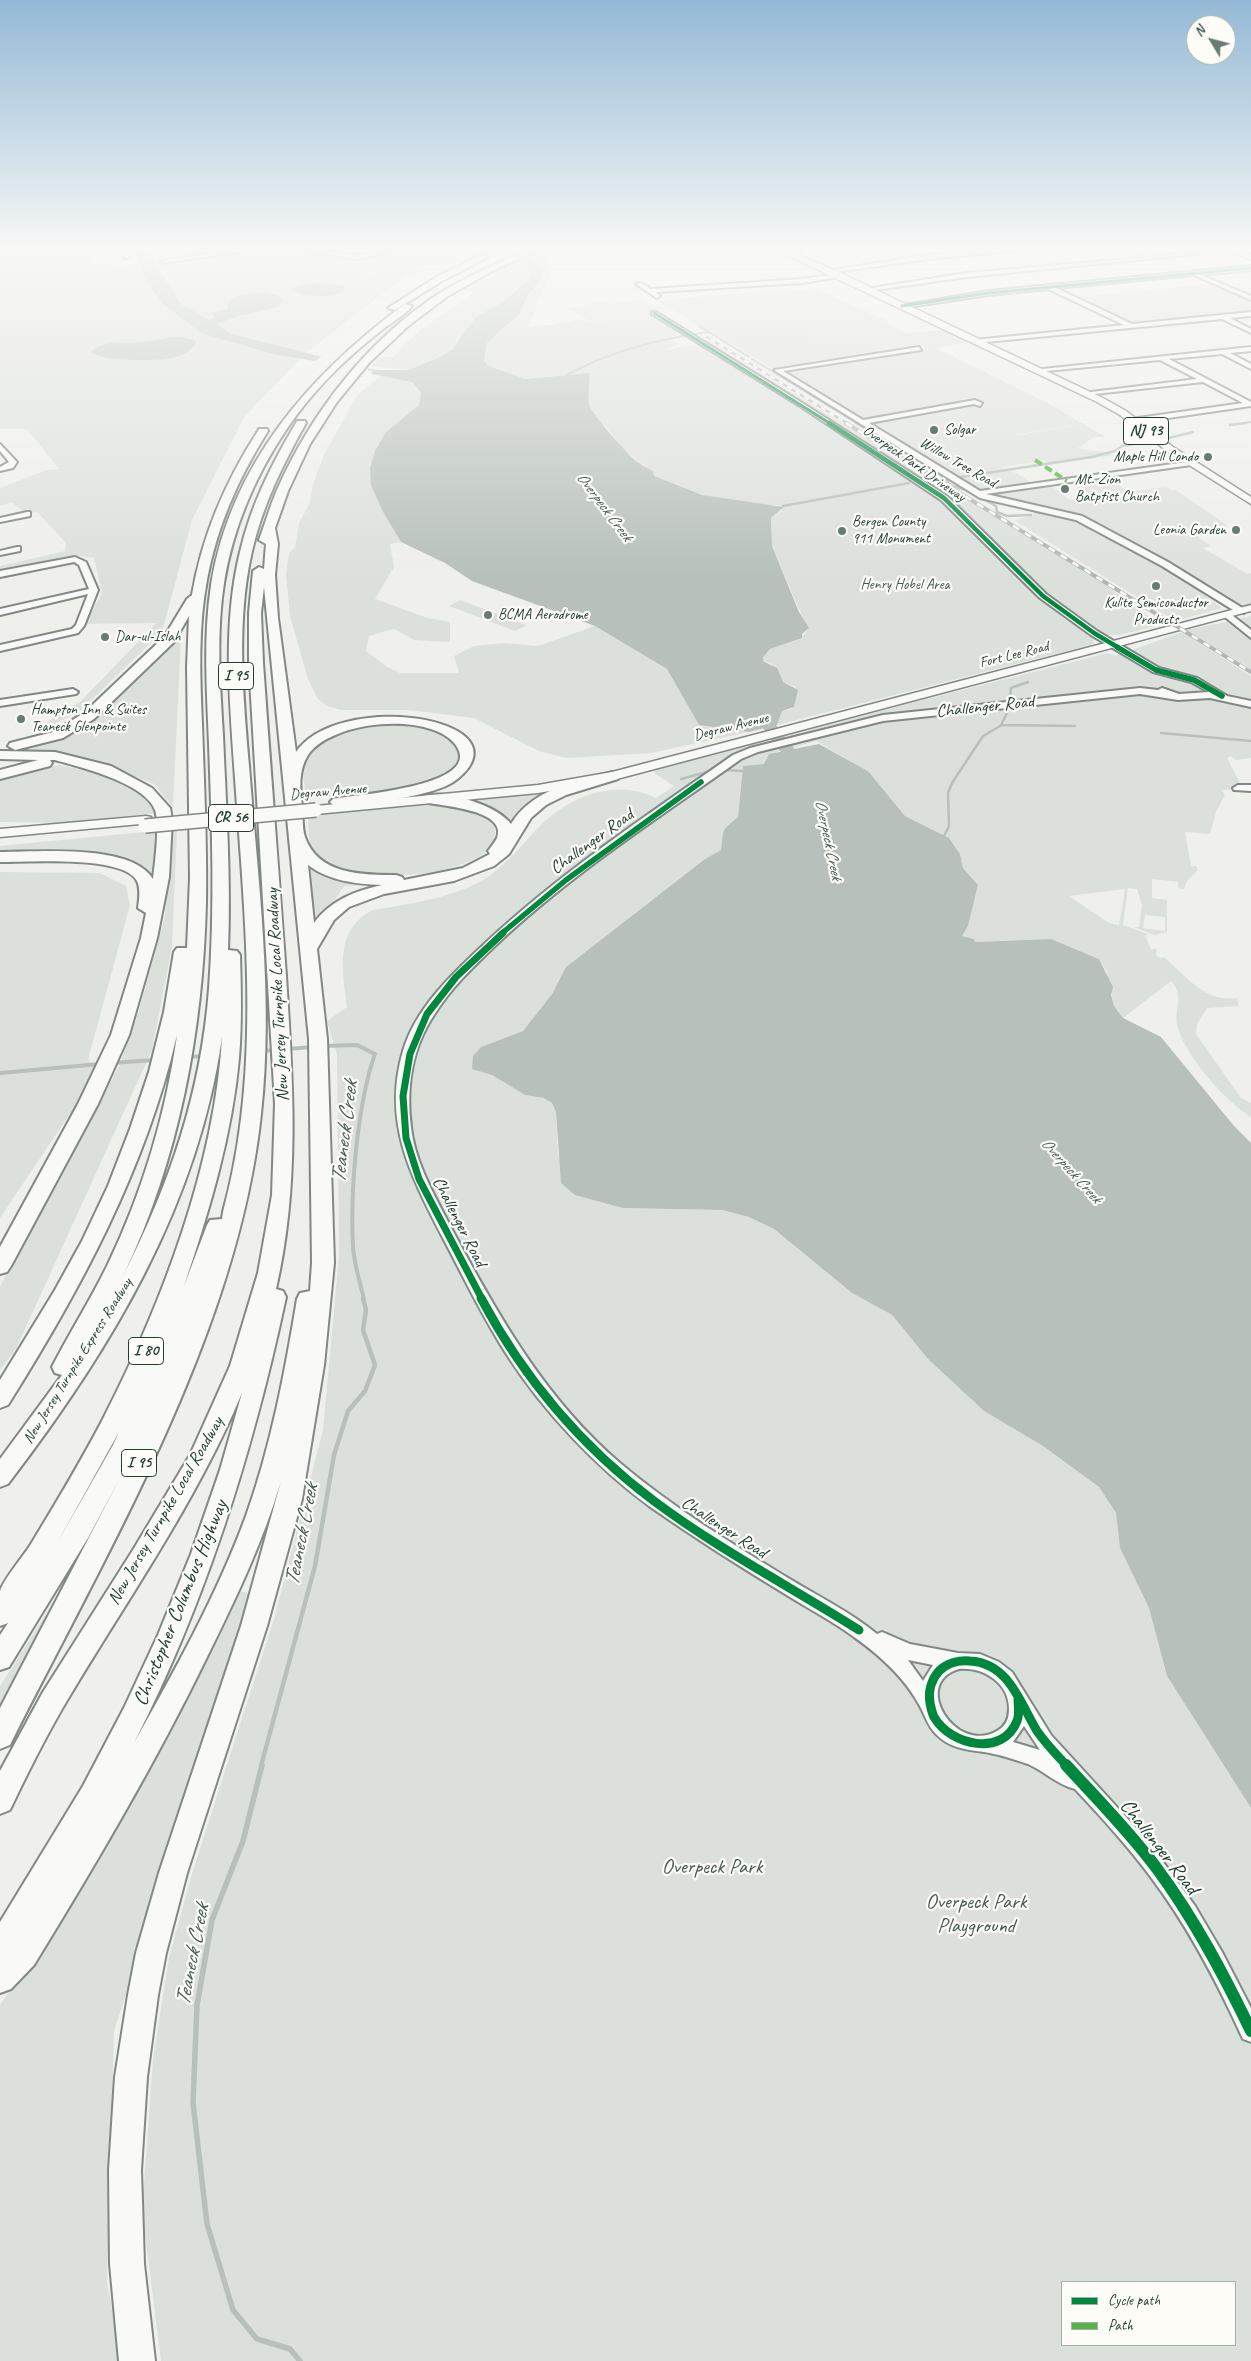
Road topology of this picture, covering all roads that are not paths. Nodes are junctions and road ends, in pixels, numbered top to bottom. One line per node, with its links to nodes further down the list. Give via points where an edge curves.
1 (354, 358): 9 (highway, New Jersey Turnpike Express Roadway / I 95)
2 (369, 358): 9 (highway, New Jersey Turnpike Local Roadway / I 95)
3 (727, 358): 36 (street, Overpeck Park Driveway, via 944,498 1043,596)
4 (857, 358): 17 (street, Willow Tree Road, via 777,370)
5 (1011, 358): 11 (main road, NJ 93)
6 (1160, 358): 11 (street)
7 (1162, 358): 12 (street)
8 (1234, 358): 10 (street)
9 (347, 364): 26 (highway, New Jersey Turnpike Local Roadway / I 95, via 281,490); 73 (highway, New Jersey Turnpike Express Roadway / I 95, via 296,408 262,459 237,512 221,567 213,644); 74 (highway, New Jersey Turnpike Express Roadway / I 95, via 310,411 276,464 252,525 238,586 236,684 256,997 251,1126)
10 (1251, 367)
11 (1036, 370): 13 (main road, NJ 93)
12 (1203, 380): 13 (street); 15 (street)
13 (1086, 393): 16 (main road, NJ 93)
14 (980, 404): 17 (street, via 975,402)
15 (1250, 404): 16 (street)
16 (1134, 421): 20 (main road, NJ 93)
17 (863, 422): 22 (street, Willow Tree Road)
18 (269, 423): 30 (highway, I 95, via 238,472 222,507)
19 (0, 446): 21 (street, via 13,462)
20 (1191, 463): 22 (street); 23 (main road, NJ 93)
21 (0, 469)
22 (979, 493): 32 (street, Willow Tree Road, via 1008,504 1079,518)
23 (1251, 501)
24 (27, 514): 25 (street)
25 (0, 520)
26 (269, 527): 57 (highway, via 272,544 270,603); 77 (highway, New Jersey Turnpike Local Roadway / I 95, via 258,576 255,637 283,1050 284,1150)
27 (17, 549): 28 (street)
28 (0, 553)
29 (0, 574): 31 (street, via 75,559 84,564)
30 (199, 588): 51 (highway, via 169,639 89,716 49,738); 70 (highway, I 95, via 194,635)
31 (94, 590): 33 (street); 37 (street, via 75,631)
32 (1246, 610): 34 (main road, Fort Lee Road / CR 56)
33 (0, 612)
34 (1228, 615): 35 (street); 36 (main road, Fort Lee Road / CR 56)
35 (1251, 635)
36 (1114, 645): 38 (street, Overpeck Park Driveway); 49 (main road, Fort Lee Road / CR 56)
37 (0, 648)
38 (1156, 670): 39 (street, Overpeck Park Driveway); 40 (street)
39 (1180, 676): 40 (street, Challenger Road); 41 (street, Overpeck Park Driveway)
40 (1158, 682): 42 (street, Challenger Road); 44 (street, via 1160,689)
41 (1202, 685): 45 (street, via 1204,691); 46 (street, Overpeck Park Driveway)
42 (1140, 691): 44 (street, Challenger Road); 50 (street, Challenger Road, via 890,717 803,738)
43 (73, 692): 47 (street)
44 (1168, 694): 45 (street, Challenger Road, via 1184,698)
45 (1196, 696): 46 (street, Challenger Road)
46 (1222, 696): 48 (street)
47 (0, 703)
48 (1251, 704)
49 (785, 731): 50 (main road, Degraw Avenue / CR 56)
50 (754, 744): 53 (main road, Degraw Avenue / CR 56); 84 (street, Challenger Road, via 578,869 538,901 441,993 410,1049 403,1085 404,1129 419,1179 485,1305 515,1355 571,1425 612,1466 654,1500 750,1564)
51 (0, 748)
52 (0, 755): 55 (highway, via 64,757 100,766)
53 (657, 763): 56 (main road, Degraw Avenue / CR 56); 61 (main road, Degraw Avenue / CR 56, via 544,783)
54 (0, 775): 55 (highway, via 26,766 52,763 82,766)
55 (120, 776): 72 (highway, via 147,792 164,813 161,877 149,938)
56 (613, 776): 60 (main road, Degraw Avenue / CR 56, via 553,787); 71 (highway, via 536,804 505,851 481,867 444,880 370,894 344,904 327,918)
57 (292, 786): 61 (highway, via 304,752 325,735 353,724 381,720 420,722 445,730 465,748 466,758 462,767 441,783); 67 (highway)
58 (1238, 788): 59 (street)
59 (1251, 788)
60 (429, 799): 62 (main road, Degraw Avenue / CR 56); 67 (highway, via 465,804 493,814 504,825 504,842 486,858 456,871 418,879 385,880 347,876 321,867)
61 (338, 802): 62 (main road, Degraw Avenue / CR 56)
62 (316, 807): 63 (main road, Degraw Avenue / CR 56, bridge)
63 (146, 823): 64 (main road, Degraw Avenue / CR 56); 68 (main road, Degraw Avenue / CR 56)
64 (86, 825): 65 (main road); 66 (main road, Degraw Avenue / CR 56)
65 (0, 826)
66 (0, 833)
67 (297, 837): 71 (highway)
68 (0, 840)
69 (0, 857): 72 (highway, via 104,859 136,870 147,888)
70 (197, 905): 80 (highway, via 183,947 163,1060 133,1149 97,1230 47,1323); 81 (highway, I 95, via 193,981 183,1058 156,1168 122,1256 76,1345)
71 (309, 949): 76 (highway, via 322,1129)
72 (142, 955): 75 (highway, via 112,1055)
73 (220, 1055): 82 (highway, New Jersey Turnpike Express Roadway / I 95, via 188,1151 150,1243 86,1356 34,1435); 83 (highway, I 80, via 220,1124 203,1198 183,1259 125,1396 86,1471)
74 (243, 1176): 85 (highway, I 80, via 214,1233 180,1326 124,1449 70,1545); 89 (highway, New Jersey Turnpike Express Roadway / I 95, via 212,1283 167,1402 106,1532)
75 (42, 1186): 78 (highway); 79 (highway)
76 (320, 1191): 94 (highway, via 305,1317 288,1408 264,1498 244,1550 202,1643 145,1752 28,1946); 96 (highway, via 323,1263 319,1315 306,1417 290,1499 252,1634 162,1912 136,2034 127,2122 125,2217)
77 (278, 1226): 92 (highway, New Jersey Turnpike Local Roadway / I 95, via 254,1328 212,1434 172,1507 42,1722); 93 (highway, Christopher Columbus Highway, via 276,1287 251,1407 226,1495 194,1583 153,1677 102,1779)
78 (0, 1244)
79 (0, 1266)
80 (0, 1399)
81 (0, 1469)
82 (0, 1477)
83 (0, 1614)
84 (859, 1630): 86 (street, Challenger Road, via 908,1652); 88 (street, Challenger Road, via 898,1662)
85 (0, 1658)
86 (958, 1661): 87 (street, Challenger Road, via 975,1661 993,1667 1009,1681); 88 (street, via 945,1666 935,1676 929,1690)
87 (1018, 1698): 90 (street, via 1019,1712 1014,1728 1003,1739); 91 (street, Challenger Road, via 1042,1737)
88 (929, 1704): 90 (street, Challenger Road, via 947,1732 966,1742)
89 (0, 1736)
90 (987, 1744): 91 (street, Challenger Road, via 1034,1757)
91 (1088, 1790): 95 (street, Challenger Road, via 1142,1849 1202,1933)
92 (0, 1800)
93 (0, 1949)
94 (0, 1978)
95 (1251, 2031)
96 (138, 2361)

